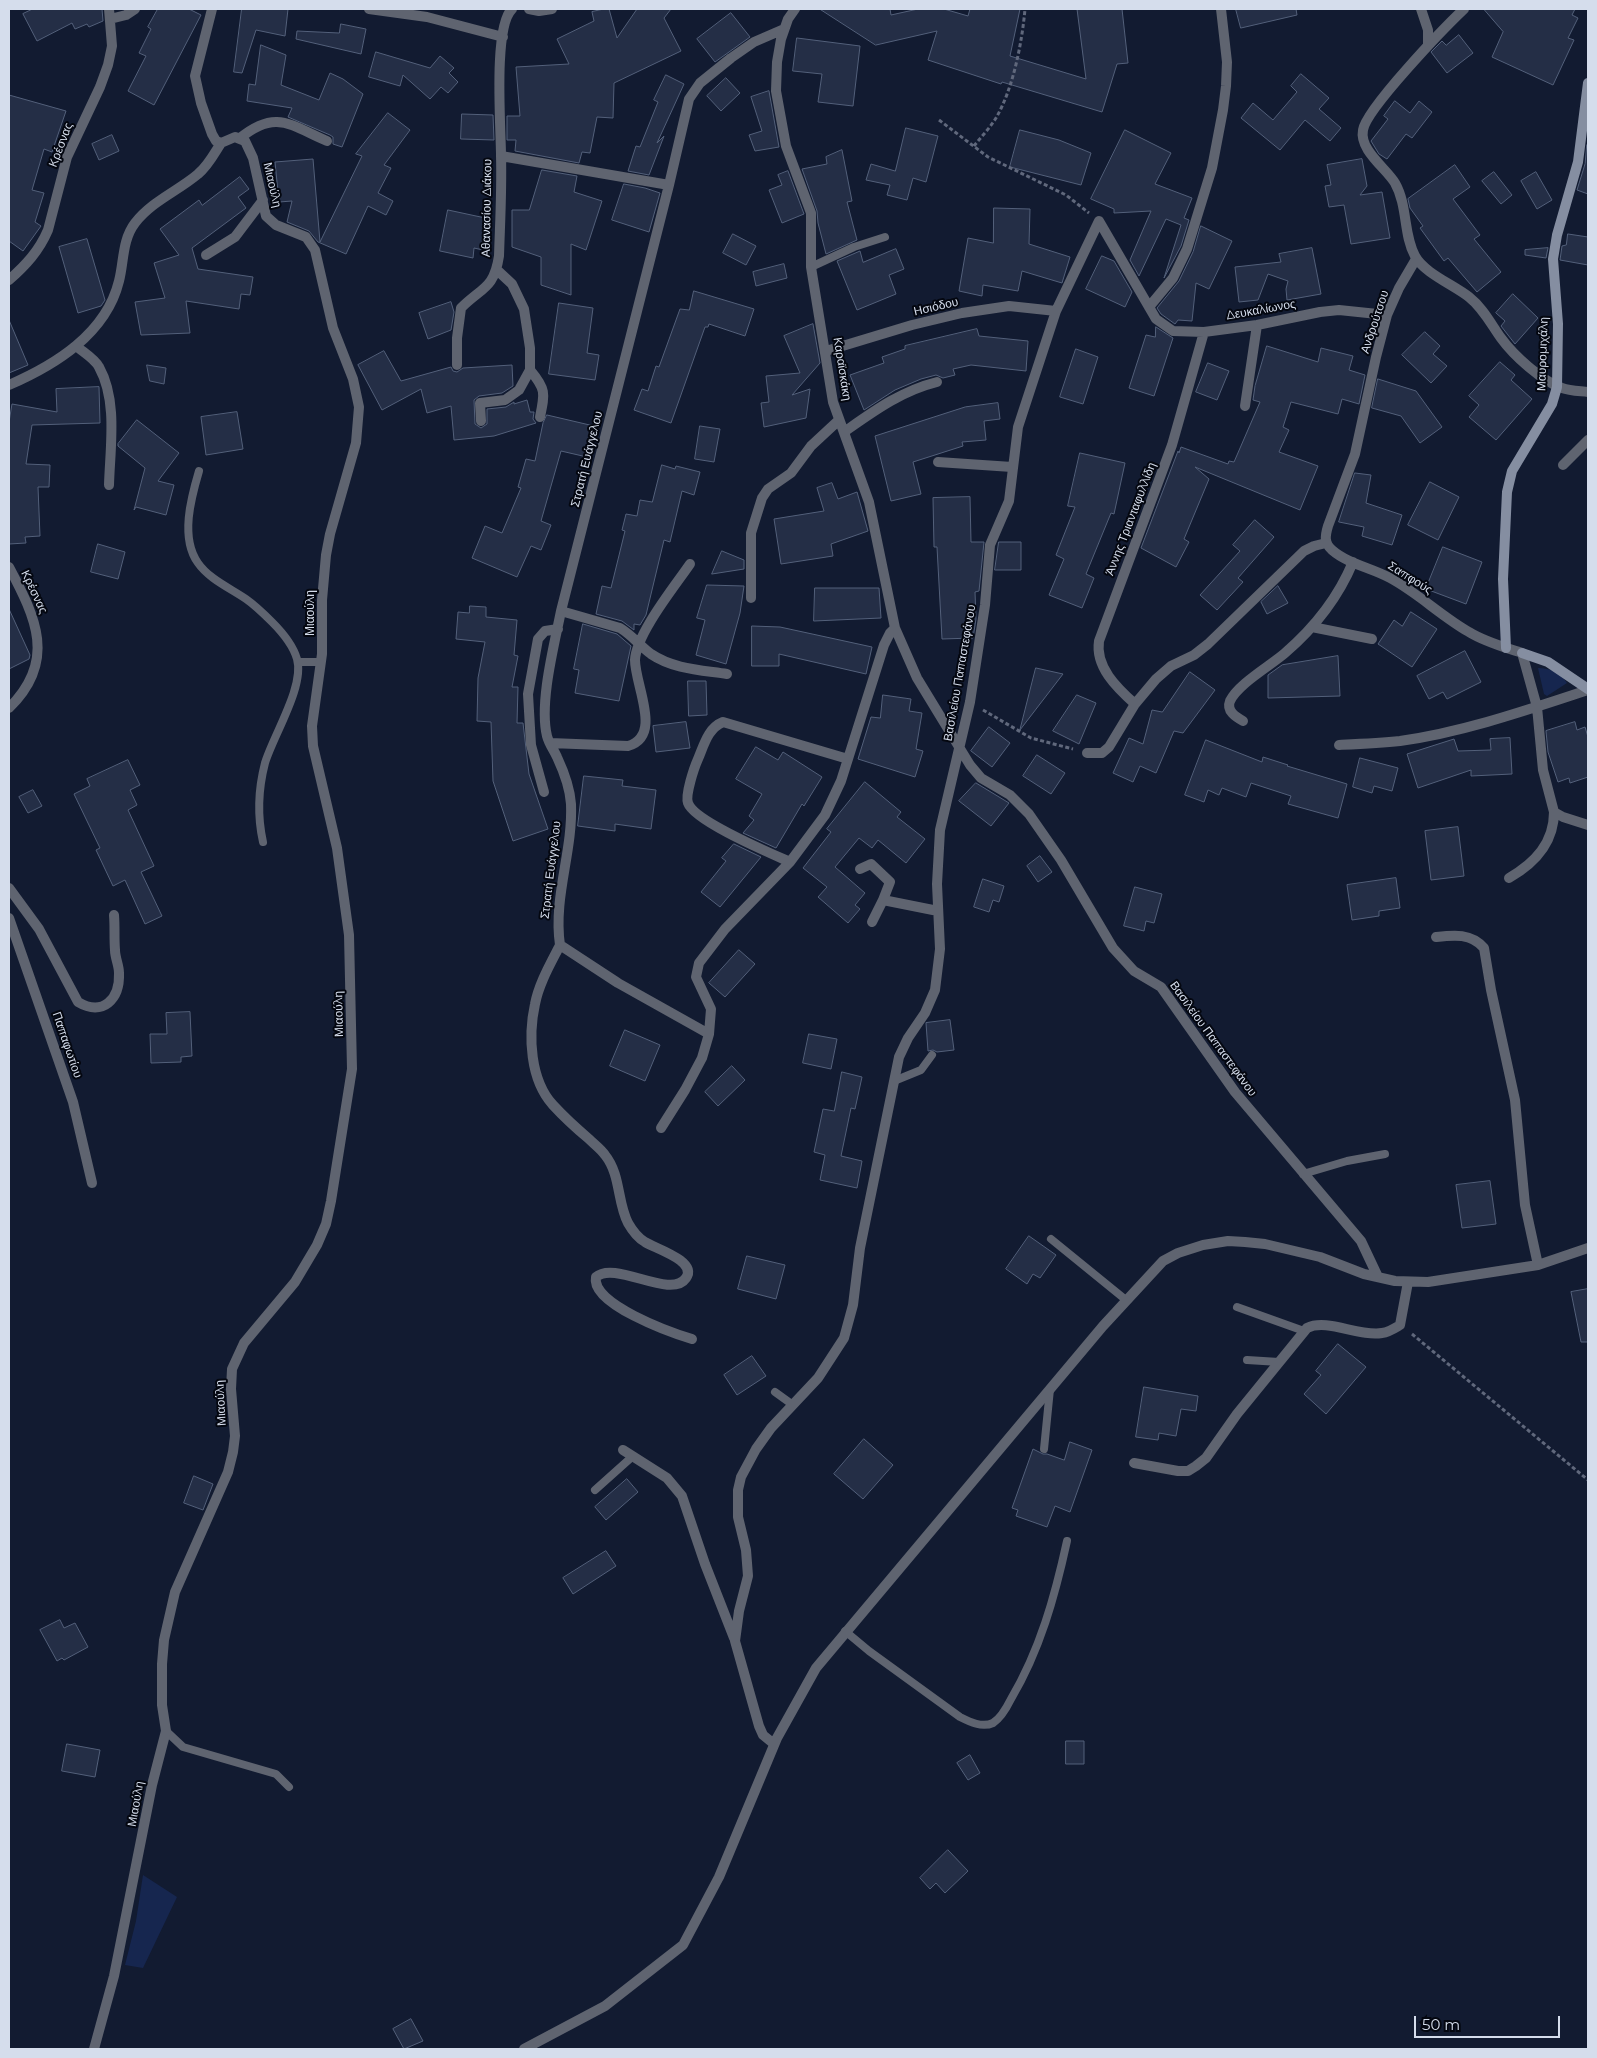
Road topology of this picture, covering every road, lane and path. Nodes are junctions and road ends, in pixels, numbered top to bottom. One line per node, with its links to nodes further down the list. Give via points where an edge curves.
1 (135, 9): 12 (street, via 126,15)
2 (212, 9): 20 (street, via 195,76 212,134)
3 (369, 9): 14 (street, via 427,18)
4 (512, 9): 14 (street, Αθανασίου Διάκου, via 505,20)
5 (529, 9): 6 (street)
6 (552, 9)
7 (796, 9): 13 (street, Καραϊσκάκη)
8 (1025, 9): 21 (path, via 1006,96 995,120)
9 (1221, 9): 33 (street, via 1226,86 1214,158 1187,250 1173,278)
10 (1421, 9): 15 (street, via 1428,30)
11 (1464, 9): 15 (street)
12 (109, 14): 32 (street, Κρέσνας, via 112,46 108,65 67,156 48,230 36,253)
13 (784, 29): 24 (street, Στρατή Ευάγγελου, via 746,47 694,90 686,105); 30 (street, Καραϊσκάκη, via 777,62 778,102 786,146 811,213)
14 (502, 37): 23 (street, Αθανασίου Διάκου)
15 (1428, 46): 29 (street, via 1376,107 1363,129 1364,143 1397,186)
16 (1588, 83): 22 (street, Μαυρομιχάλη)
17 (939, 120): 21 (path)
18 (240, 138): 19 (street, via 253,127 272,121 291,124); 20 (street); 25 (street, Μιαούλη, via 254,158)
19 (327, 141)
20 (221, 143): 38 (street, via 198,174 162,199 130,230 114,294 107,309)
21 (974, 146): 26 (path, via 999,163 1066,195)
22 (1584, 152): 44 (street, Μαυρομιχάλη, via 1553,259)
23 (501, 156): 24 (street); 31 (street, Αθανασίου Διάκου, via 500,256)
24 (669, 185): 62 (street, Στρατή Ευάγγελου)
25 (263, 200): 28 (street, via 235,237); 71 (street, Μιαούλη, via 266,216 272,222 311,242 321,271 333,328 353,379 359,407 356,442 326,555)
26 (1099, 221): 33 (street); 34 (street, Βασιλείου Παπαστεφάνου)
27 (885, 236): 30 (lane)
28 (206, 255)
29 (1416, 259): 35 (street, Ανδρούτσου); 44 (street, via 1469,297 1517,356)
30 (811, 267): 39 (street, Καραϊσκάκη)
31 (497, 270): 40 (street, Αθανασίου Διάκου, via 491,283 461,308); 41 (street, via 512,284 524,309)
32 (9, 280)
33 (1149, 308): 37 (street, Δευκαλίωνος, via 1160,323 1173,331)
34 (1056, 311): 39 (street, Ησιόδου, via 1009,306 962,313); 54 (street, Βασιλείου Παπαστεφάνου, via 1018,426)
35 (1387, 315): 36 (street, Δευκαλίωνος, via 1339,310); 57 (street, Ανδρούτσου, via 1355,454 1328,526)
36 (1256, 325): 37 (street, Δευκαλίωνος); 46 (street)
37 (1204, 332): 75 (street, Άννης Τριανταφυλλίδη, via 1172,445 1099,641 1099,657 1106,672)
38 (76, 346): 43 (street, via 49,365); 56 (street, via 98,365 109,393)
39 (826, 351): 48 (street, Καραϊσκάκη, via 830,386)
40 (457, 365)
41 (530, 370): 47 (street, via 545,394); 49 (street, via 519,390 505,400 480,403)
42 (938, 382): 50 (street, via 899,395)
43 (9, 385)
44 (1558, 386): 45 (street); 68 (street, Μαυρομιχάλη, via 1552,404 1512,471 1507,492 1503,578)
45 (1588, 392)
46 (1245, 406)
47 (540, 417)
48 (839, 420): 50 (street, Καραϊσκάκη); 61 (street, via 811,446 791,473 768,489 762,498 752,534)
49 (481, 421)
50 (844, 432): 64 (street, Καραϊσκάκη, via 869,502)
51 (1588, 440): 53 (street)
52 (938, 462): 54 (street)
53 (1562, 465)
54 (1012, 468): 74 (street, Βασιλείου Παπαστεφάνου, via 1009,500 990,545 985,605)
55 (199, 471): 70 (lane, via 188,517 192,553 197,563 277,626)
56 (108, 485)
57 (1326, 542): 58 (street, via 1332,550); 75 (street, via 1304,551 1208,644 1164,672)
58 (1353, 562): 63 (street, via 1337,594); 68 (street, Σαπφούς, via 1391,578 1469,632)
59 (690, 564): 67 (street)
60 (9, 567): 77 (street, Κρέσνας, via 34,620 38,649 26,690)
61 (751, 598)
62 (561, 612): 65 (street, Στρατή Ευάγγελου); 67 (street, via 612,625 629,633)
63 (1312, 627): 66 (street); 78 (street, via 1233,696 1230,711)
64 (895, 628): 81 (street, Καραϊσκάκη, via 917,678); 83 (street, via 884,645)
65 (558, 629): 79 (street, Στρατή Ευάγγελου, via 546,708); 84 (street, via 545,631 538,640 528,694 531,745)
66 (1372, 639)
67 (638, 642): 72 (street, via 650,653 678,666); 79 (street, via 635,660 646,720 643,737 638,743 628,746)
68 (1506, 648): 69 (street, Σαπφούς)
69 (1522, 653): 73 (street, Σαπφούς, via 1548,662); 76 (street)
70 (298, 662): 71 (lane); 87 (lane, via 294,691 262,776 258,810)
71 (321, 662): 130 (street, Μιαούλη, via 312,726 313,746 336,848 349,934 352,1068 349,1094 331,1201 318,1245 295,1282 244,1343 232,1369 235,1436 228,1472 174,1592 164,1640 162,1705)
72 (727, 674)
73 (1588, 690): 76 (street, Σαπφούς)
74 (970, 702): 81 (street, Βασιλείου Παπαστεφάνου); 82 (path, via 1031,738)
75 (1135, 704): 82 (street, via 1109,747 1102,752)
76 (1537, 707): 80 (street, Σαπφούς, via 1424,737); 85 (street, via 1544,770)
77 (9, 708)
78 (1243, 721)
79 (550, 743): 98 (street, Στρατή Ευάγγελου, via 566,779 570,804 568,849 558,909)
80 (1339, 745)
81 (960, 749): 93 (street, via 940,830); 104 (street, Βασιλείου Παπαστεφάνου, via 981,778 1010,796 1029,814 1061,860 1113,948 1134,971 1161,987 1234,1092)
82 (1087, 753)
83 (848, 760): 88 (street, via 825,815); 88 (street, via 723,722 710,733 689,789 687,801 691,809 713,824)
84 (544, 792)
85 (1554, 812): 86 (street); 90 (street, via 1552,834 1542,852)
86 (1588, 824)
87 (263, 842)
88 (790, 862): 99 (street, via 725,929 698,963 696,977 711,1009)
89 (860, 869): 92 (street, via 871,864 890,882)
90 (1508, 878)
91 (9, 888): 94 (street, via 39,929 78,1002 86,1007 106,1005 114,996 119,973)
92 (884, 900): 93 (street); 96 (street)
93 (938, 911): 101 (street, via 940,949 935,990 925,1013 903,1047)
94 (114, 915)
95 (9, 918): 105 (street, Παπαφωτίου, via 73,1102)
96 (872, 922)
97 (1436, 937): 108 (street, via 1465,936 1484,948 1515,1100 1525,1205)
98 (560, 945): 99 (street, via 618,983); 115 (street, via 535,1003 531,1042 537,1077 551,1103 605,1154 618,1183 624,1216 634,1232 645,1243 680,1260 687,1269 687,1278 675,1284 604,1272 596,1278 596,1285 616,1305 640,1320)
99 (710, 1034): 102 (street, via 694,1074)
100 (932, 1055): 101 (lane, via 921,1070)
101 (894, 1082): 120 (street, via 860,1248 849,1323 826,1368)
102 (661, 1128)
103 (1385, 1154): 104 (lane)
104 (1303, 1174): 109 (street, Βασιλείου Παπαστεφάνου, via 1361,1241)
105 (92, 1183)
106 (1051, 1239): 111 (lane)
107 (1588, 1248): 108 (street)
108 (1538, 1265): 110 (street, via 1456,1279)
109 (1378, 1277): 110 (street); 111 (street, via 1320,1257 1274,1246 1215,1242 1167,1259)
110 (1408, 1282): 113 (street)
111 (1126, 1300): 118 (street)
112 (1237, 1307): 114 (lane)
113 (1400, 1325): 114 (street, via 1372,1334 1314,1325); 125 (path)
114 (1304, 1331): 117 (street)
115 (692, 1339)
116 (1247, 1360): 117 (lane)
117 (1279, 1362): 124 (street, via 1206,1458 1196,1466 1188,1471 1178,1471)
118 (1050, 1389): 121 (lane); 128 (street)
119 (775, 1392): 120 (lane)
120 (793, 1405): 129 (street, via 771,1428 741,1477 738,1517 748,1576)
121 (1044, 1449)
122 (623, 1450): 123 (street)
123 (633, 1456): 126 (lane); 129 (street, via 667,1478 682,1496)
124 (1134, 1464)
125 (1588, 1480)
126 (595, 1490)
127 (1067, 1542): 128 (lane, via 1041,1637 1015,1692 993,1723 977,1724 960,1717)
128 (845, 1631): 131 (street, via 816,1668)
129 (735, 1641): 131 (street, via 759,1726 763,1735)
130 (166, 1731): 132 (lane, via 183,1747 276,1774); 133 (street, Μιαούλη, via 114,1976)
131 (774, 1744): 134 (street, via 719,1877 684,1945 605,2006)
132 (288, 1787)
133 (94, 2049)
134 (524, 2049)

